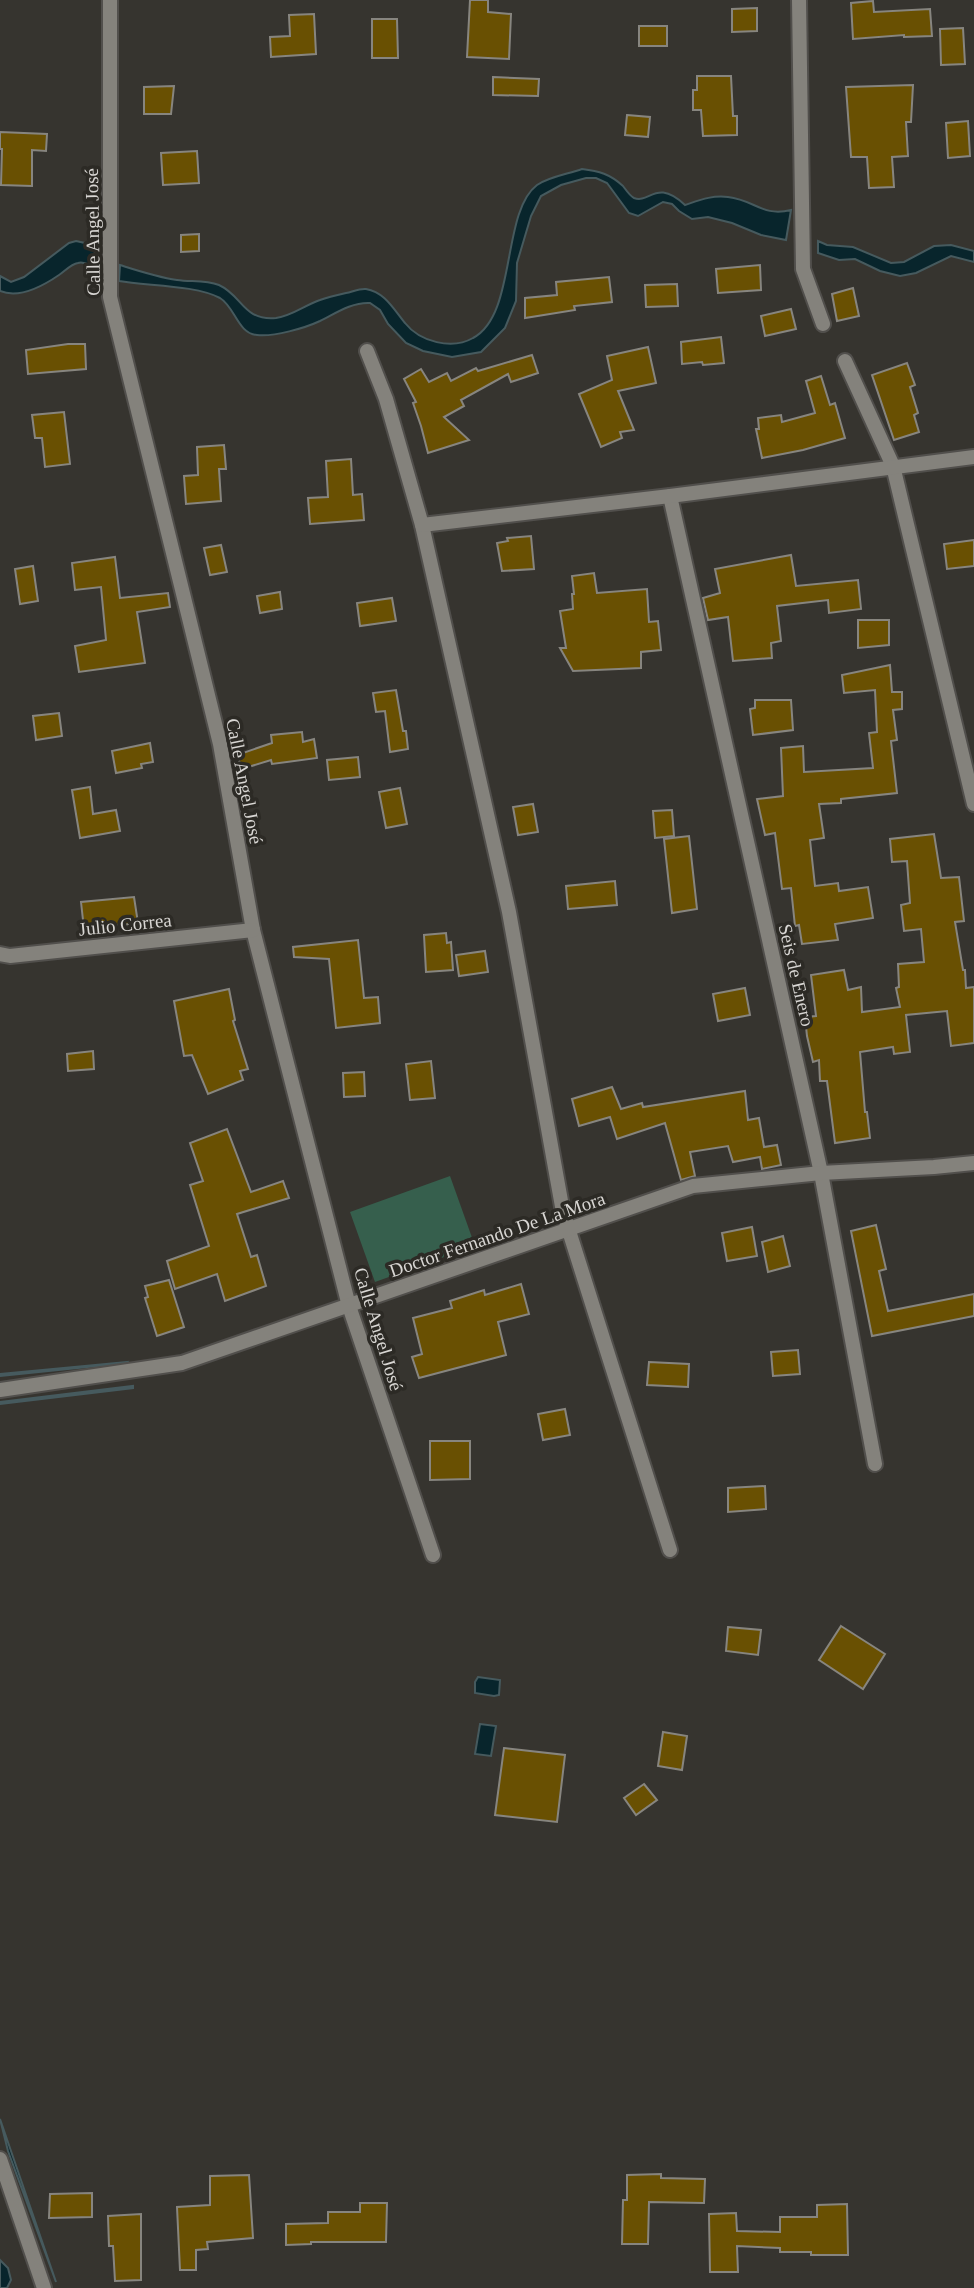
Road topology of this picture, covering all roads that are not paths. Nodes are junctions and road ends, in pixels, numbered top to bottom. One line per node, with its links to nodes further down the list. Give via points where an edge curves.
1 (110, 0): 11 (street, Calle Angel José, via 110,297 220,744)
2 (799, 0): 3 (street, via 803,269)
3 (823, 324)
4 (367, 351): 9 (street, via 386,399)
5 (845, 361): 7 (street)
6 (974, 457): 7 (street)
7 (893, 466): 8 (street); 10 (street)
8 (670, 496): 9 (street); 14 (street, Seis de Enero)
9 (422, 525): 15 (street, via 509,912 563,1212)
10 (974, 804)
11 (253, 930): 12 (street, Julio Correa); 16 (street, Calle Angel José)
12 (0, 954)
13 (974, 1163): 14 (street, Doctor Fernando De La Mora)
14 (821, 1173): 15 (street, Doctor Fernando De La Mora, via 693,1186); 18 (street, Seis de Enero)
15 (570, 1229): 16 (street, Doctor Fernando De La Mora); 19 (street)
16 (349, 1306): 17 (street, Doctor Fernando De La Mora, via 182,1363); 20 (street, Calle Angel José)
17 (0, 1390)
18 (875, 1464)
19 (670, 1550)
20 (433, 1555)
21 (0, 2159): 22 (street)
22 (44, 2288)

